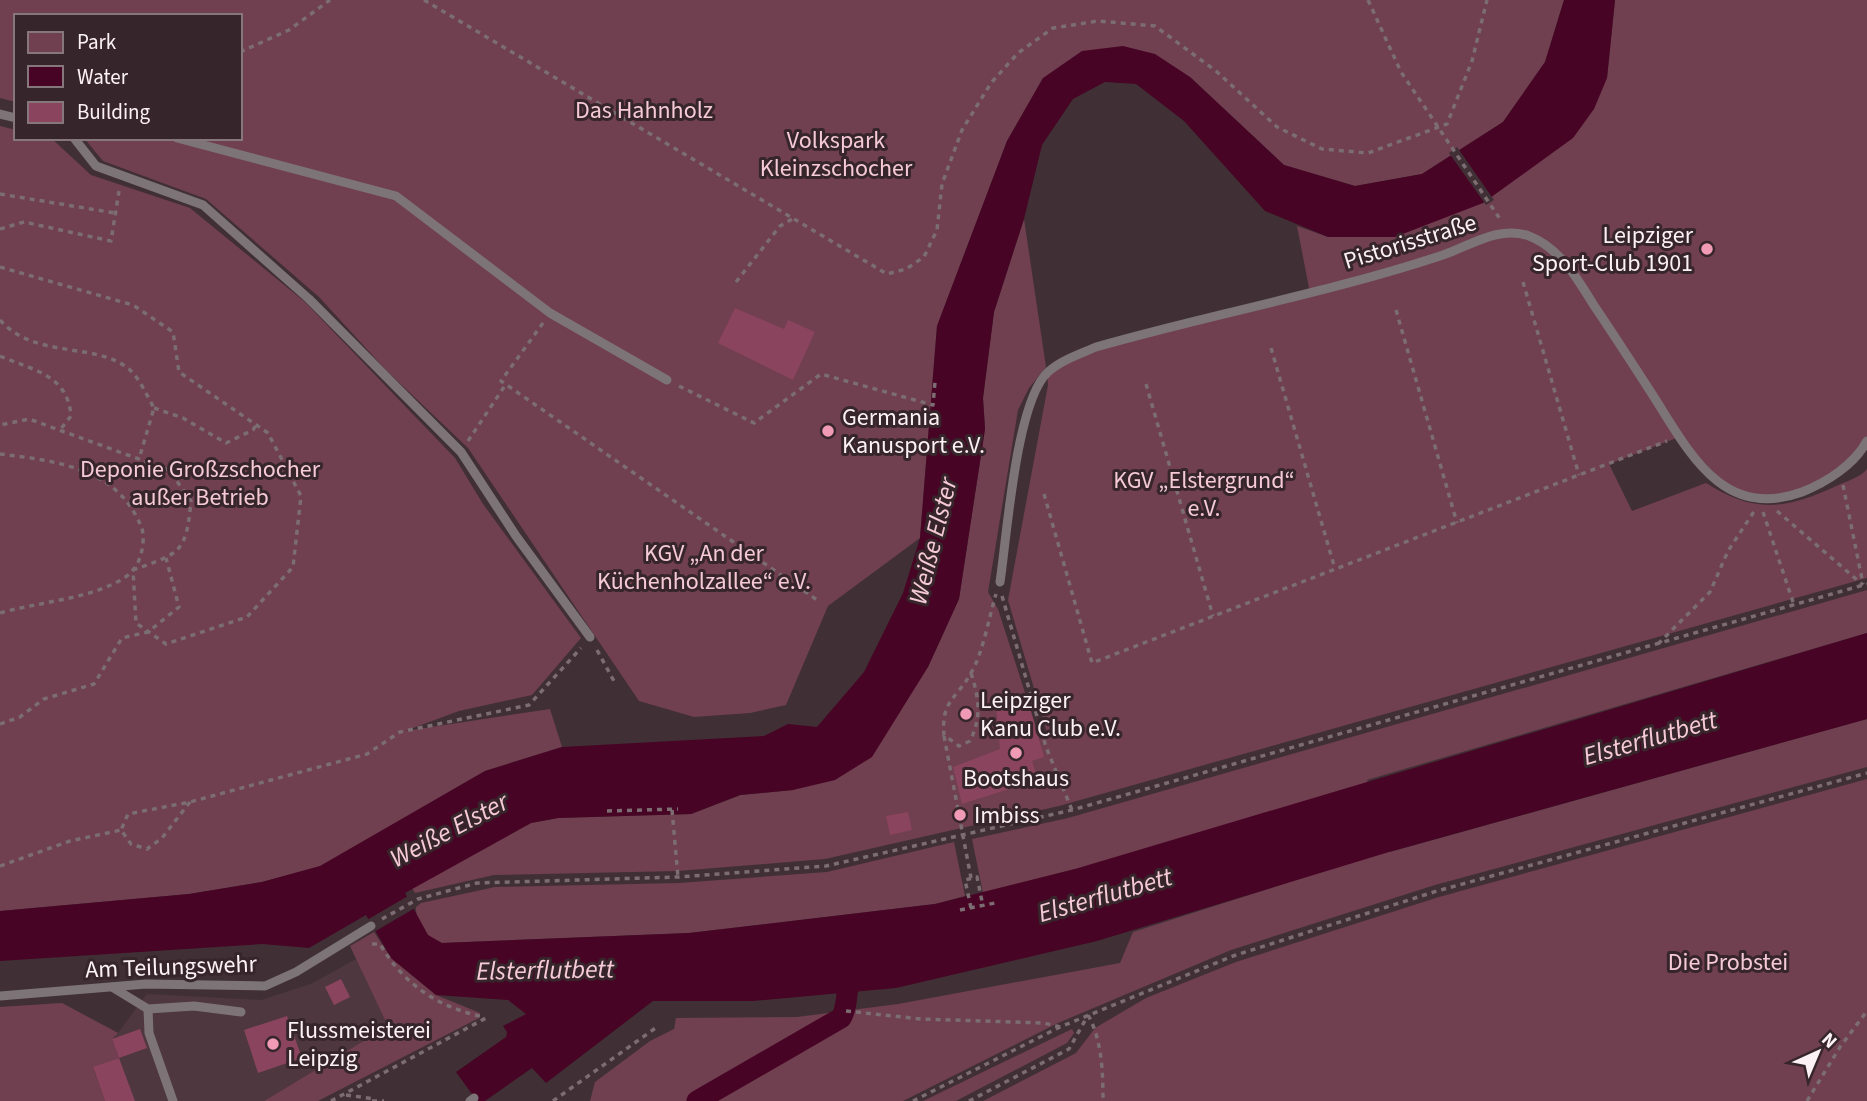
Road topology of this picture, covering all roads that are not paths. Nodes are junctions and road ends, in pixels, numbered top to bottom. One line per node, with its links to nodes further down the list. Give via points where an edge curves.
1 (76, 140): 6 (lane, via 96,166 203,205 309,299 461,452)
2 (185, 140): 3 (lane, via 396,196 550,313)
3 (667, 380)
4 (1867, 441): 5 (lane, Pistorisstraße, via 1838,473 1793,495 1759,498 1732,491 1697,465 1567,262 1529,236 1482,238 1445,254 1311,293 1096,347 1047,373 1025,414)
5 (999, 582)
6 (590, 637)
7 (371, 926): 8 (lane, Am Teilungswehr, via 265,986)
8 (112, 987): 9 (lane, Am Teilungswehr); 10 (lane)
9 (0, 996)
10 (148, 1009): 11 (lane, via 194,1006); 12 (lane, via 149,1033)
11 (241, 1012)
12 (173, 1101)

